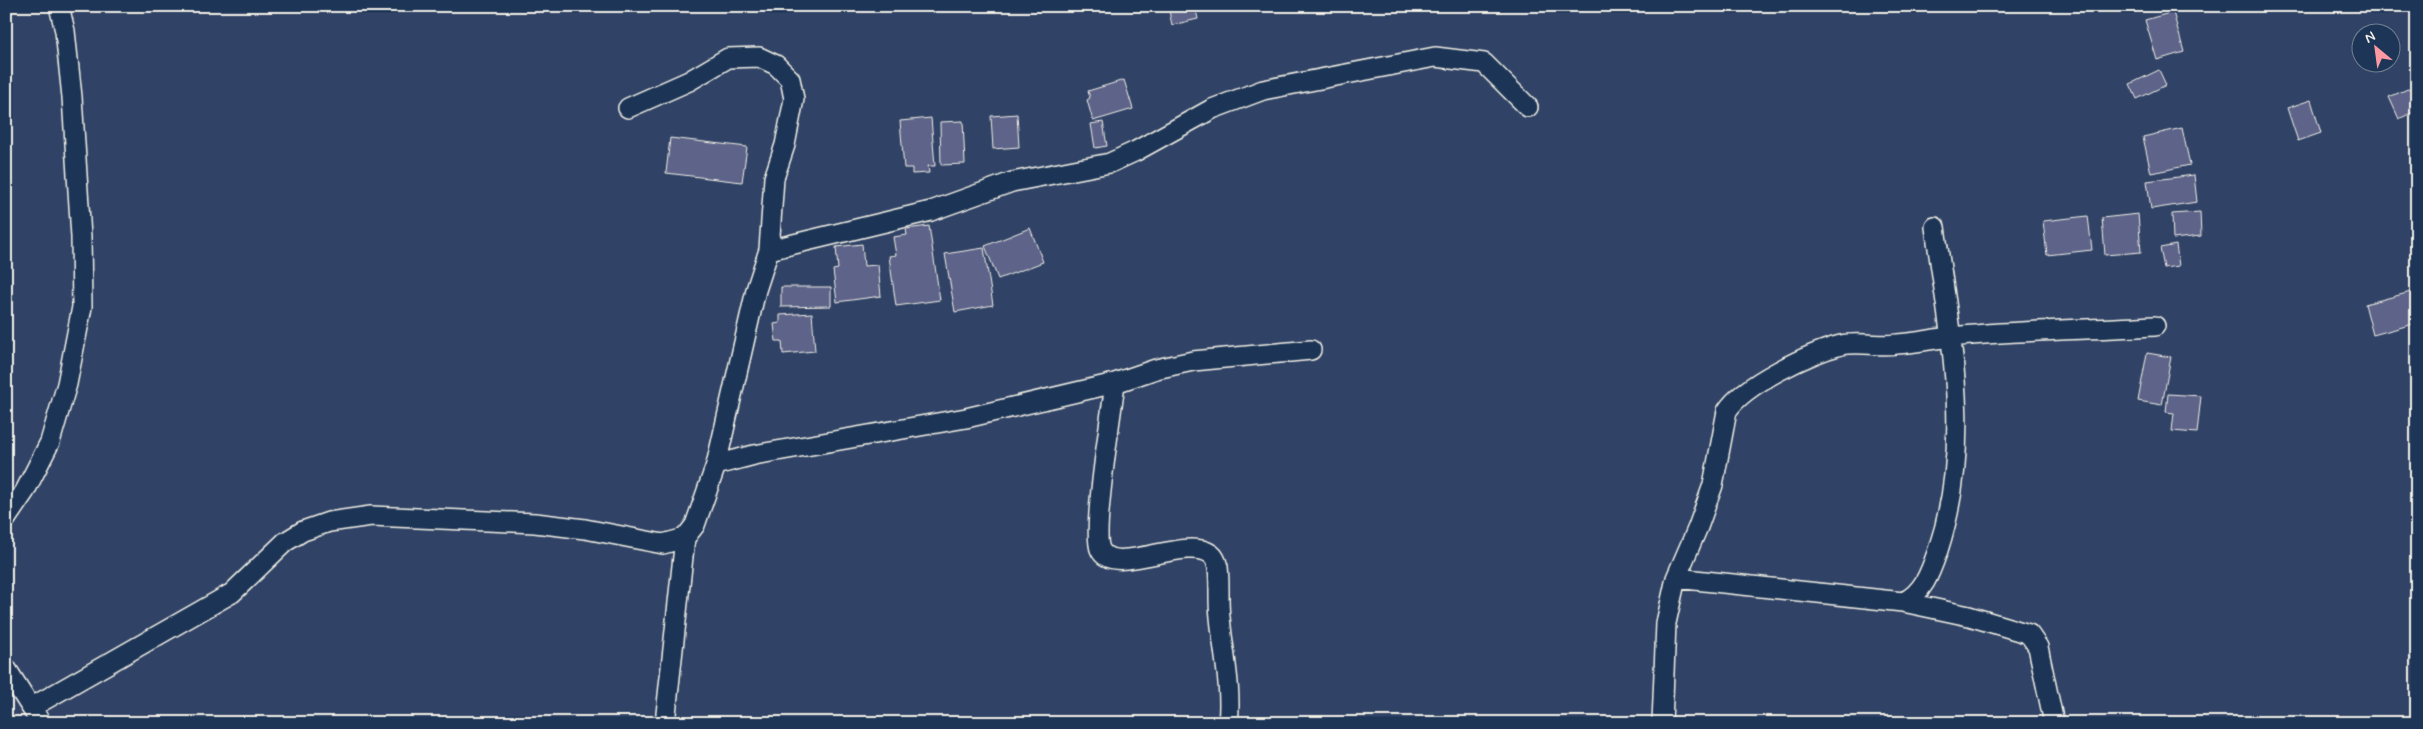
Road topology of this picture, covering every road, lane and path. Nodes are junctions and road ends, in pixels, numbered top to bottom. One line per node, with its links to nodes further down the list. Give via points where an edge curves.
1 (59, 6): 11 (street, via 72,97 82,307 67,384 50,442)
2 (1528, 107): 5 (street, via 1484,63 1435,57 1263,90 1212,109 1110,163 1012,182 931,211)
3 (628, 108): 5 (street, via 689,81 728,58 759,57 776,65 790,79 794,99 785,145 774,178)
4 (1934, 227): 7 (street)
5 (769, 250): 10 (street, via 756,290)
6 (2155, 326): 7 (street)
7 (1950, 337): 13 (street, via 1898,344 1858,342 1840,346 1789,366 1743,393 1728,411 1713,485); 14 (street, via 1958,419 1954,485 1946,526 1930,571 1918,593)
8 (1311, 350): 9 (street, via 1193,361)
9 (1115, 382): 10 (street, via 966,418 754,455); 18 (street, via 1101,506 1100,548 1110,558 1122,560 1190,548 1210,553 1215,558)
10 (716, 465): 12 (street, via 695,525)
11 (6, 519)
12 (685, 538): 16 (street, via 664,544 535,523 372,516 329,522 303,531 285,542 232,593); 17 (street)
13 (1676, 578): 14 (street); 19 (street, via 1666,622)
14 (1903, 602): 20 (street, via 1969,616 2029,634 2038,647)
15 (6, 668): 16 (street)
16 (36, 715)
17 (665, 723)
18 (1228, 723)
19 (1662, 723)
20 (2054, 723)

